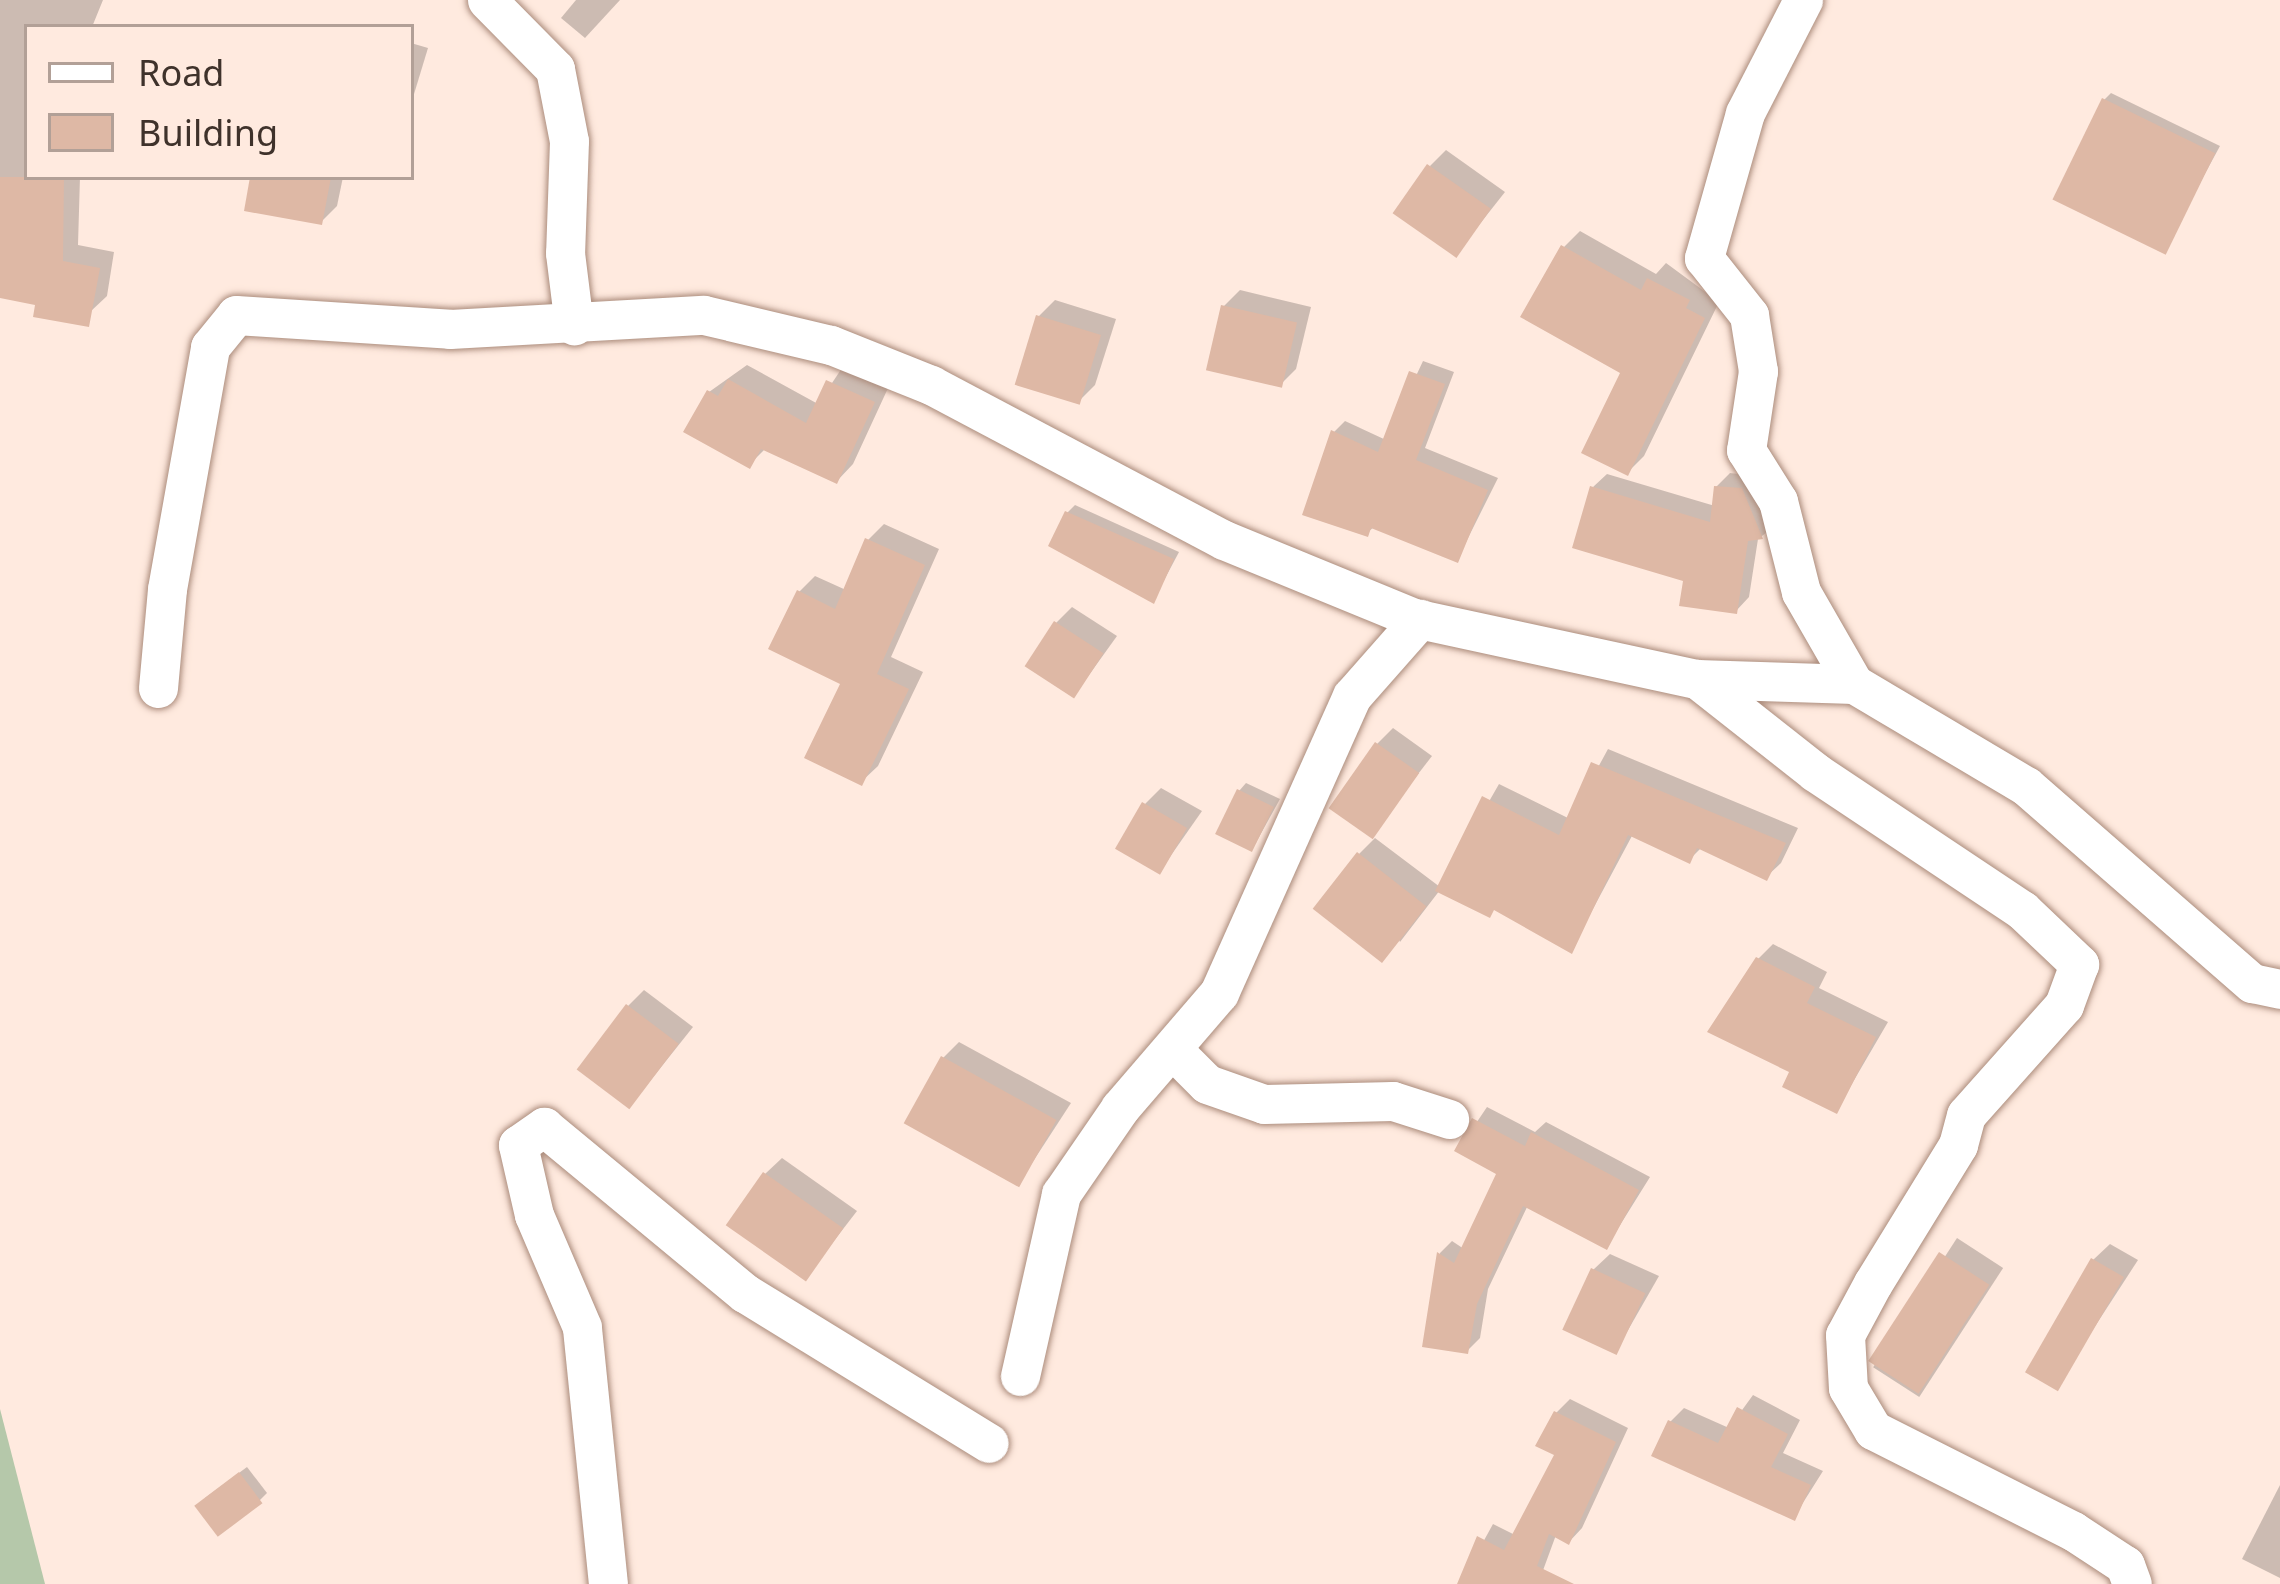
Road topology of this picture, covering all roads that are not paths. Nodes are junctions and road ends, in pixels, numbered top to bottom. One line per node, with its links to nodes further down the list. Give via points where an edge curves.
1 (487, 0): 3 (street, via 555,69 569,141 565,253)
2 (1803, 0): 6 (street, via 1745,112 1704,258 1748,316 1758,371 1745,450 1778,501 1801,592)
3 (574, 325): 4 (street, via 704,316 831,345 931,385 1224,540); 7 (street, via 450,329 236,316 210,347 167,589)
4 (1420, 620): 5 (street); 9 (street, via 1352,696 1220,993)
5 (1697, 679): 6 (street); 14 (street, via 1815,772 2022,910 2079,964 2064,1005 1966,1115 1958,1145 1873,1283 1845,1335 1848,1388 1874,1430 2072,1531 2125,1565)
6 (1854, 685): 8 (street, via 2026,785 2252,982)
7 (158, 688)
8 (2280, 989)
9 (1172, 1048): 10 (street, via 1207,1084 1264,1104 1393,1101); 11 (street, via 1061,1194)
10 (1449, 1119)
11 (1020, 1376)
12 (989, 1443): 13 (street, via 745,1293 544,1127 518,1144 534,1215 582,1328)
13 (608, 1584)
14 (2132, 1584)

